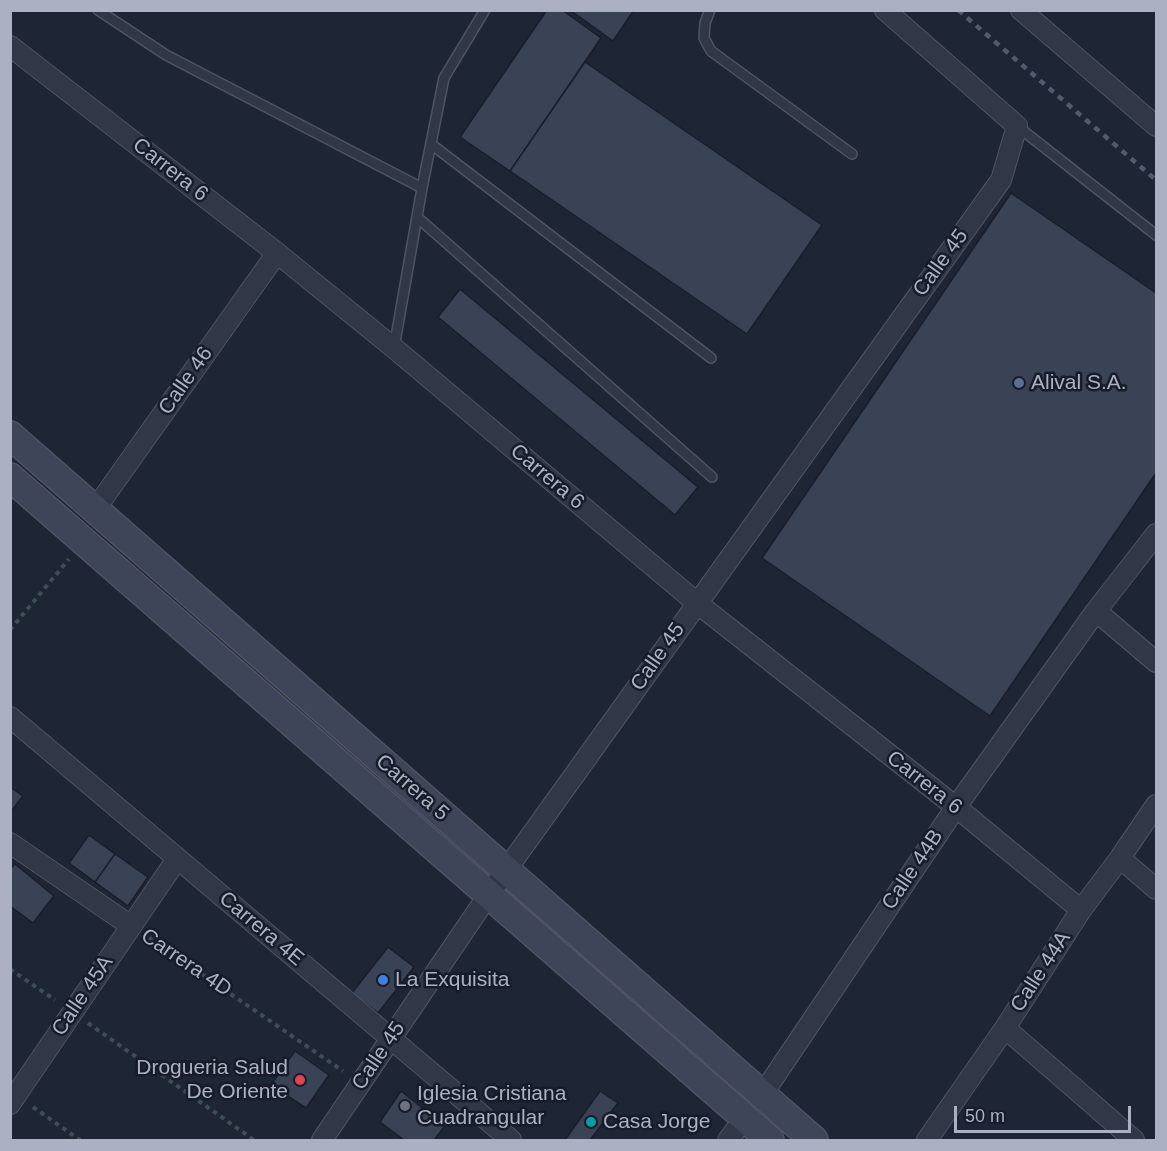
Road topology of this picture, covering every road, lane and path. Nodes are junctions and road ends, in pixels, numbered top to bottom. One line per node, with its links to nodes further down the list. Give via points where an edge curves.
1 (98, 10): 11 (lane, via 166,55)
2 (485, 10): 9 (lane, via 444,78)
3 (710, 10): 10 (lane, via 704,38 711,51)
4 (885, 10): 7 (street)
5 (1021, 10): 8 (street)
6 (10, 46): 14 (street, Carrera 6)
7 (1017, 126): 13 (lane); 23 (street, Calle 45, via 1001,180)
8 (1156, 126)
9 (431, 144): 11 (lane); 16 (lane)
10 (852, 154)
11 (422, 188): 12 (lane)
12 (417, 217): 15 (lane); 19 (lane)
13 (1156, 235)
14 (278, 253): 15 (street, Carrera 6); 20 (street, Calle 46)
15 (394, 348): 23 (street, Carrera 6)
16 (711, 357)
17 (10, 435): 20 (main road, Carrera 5)
18 (10, 477): 35 (main road, Carrera 5)
19 (712, 477)
20 (95, 509): 33 (main road, Carrera 5)
21 (1156, 534): 24 (street, Calle 44B)
22 (75, 552): 25 (path)
23 (697, 603): 29 (street, Carrera 6); 33 (street, Calle 45)
24 (1096, 611): 26 (street); 29 (street, Calle 44B)
25 (10, 630)
26 (1156, 662)
27 (10, 717): 31 (street, Carrera 4E)
28 (1156, 805): 32 (street, Calle 44A)
29 (956, 807): 36 (street, Carrera 6); 43 (street, Calle 44B)
30 (10, 843): 37 (street, Carrera 4D)
31 (177, 858): 37 (street, Calle 45A); 41 (street, Carrera 4E)
32 (1120, 858): 34 (street); 36 (street, Calle 44A)
33 (506, 870): 35 (street, Calle 45); 43 (main road, Carrera 5)
34 (1156, 889)
35 (489, 894): 41 (street, Calle 45); 45 (main road, Carrera 5)
36 (1081, 910): 40 (street, Calle 44A)
37 (131, 926): 39 (street, Calle 45A); 42 (path, Carrera 4D)
38 (10, 969): 39 (path)
39 (72, 1012): 44 (street, Calle 45A); 47 (path)
40 (1005, 1028): 53 (street, Calle 44A); 54 (street)
41 (391, 1039): 42 (street, Calle 45); 49 (street, Carrera 4E)
42 (361, 1083): 48 (street, Calle 45)
43 (762, 1095): 52 (main road, Carrera 5)
44 (14, 1100): 46 (path)
45 (745, 1118): 50 (street); 51 (main road, Carrera 5)
46 (80, 1140)
47 (254, 1140)
48 (322, 1140)
49 (511, 1140)
50 (728, 1140)
51 (770, 1140)
52 (814, 1140)
53 (927, 1140)
54 (1134, 1140)

